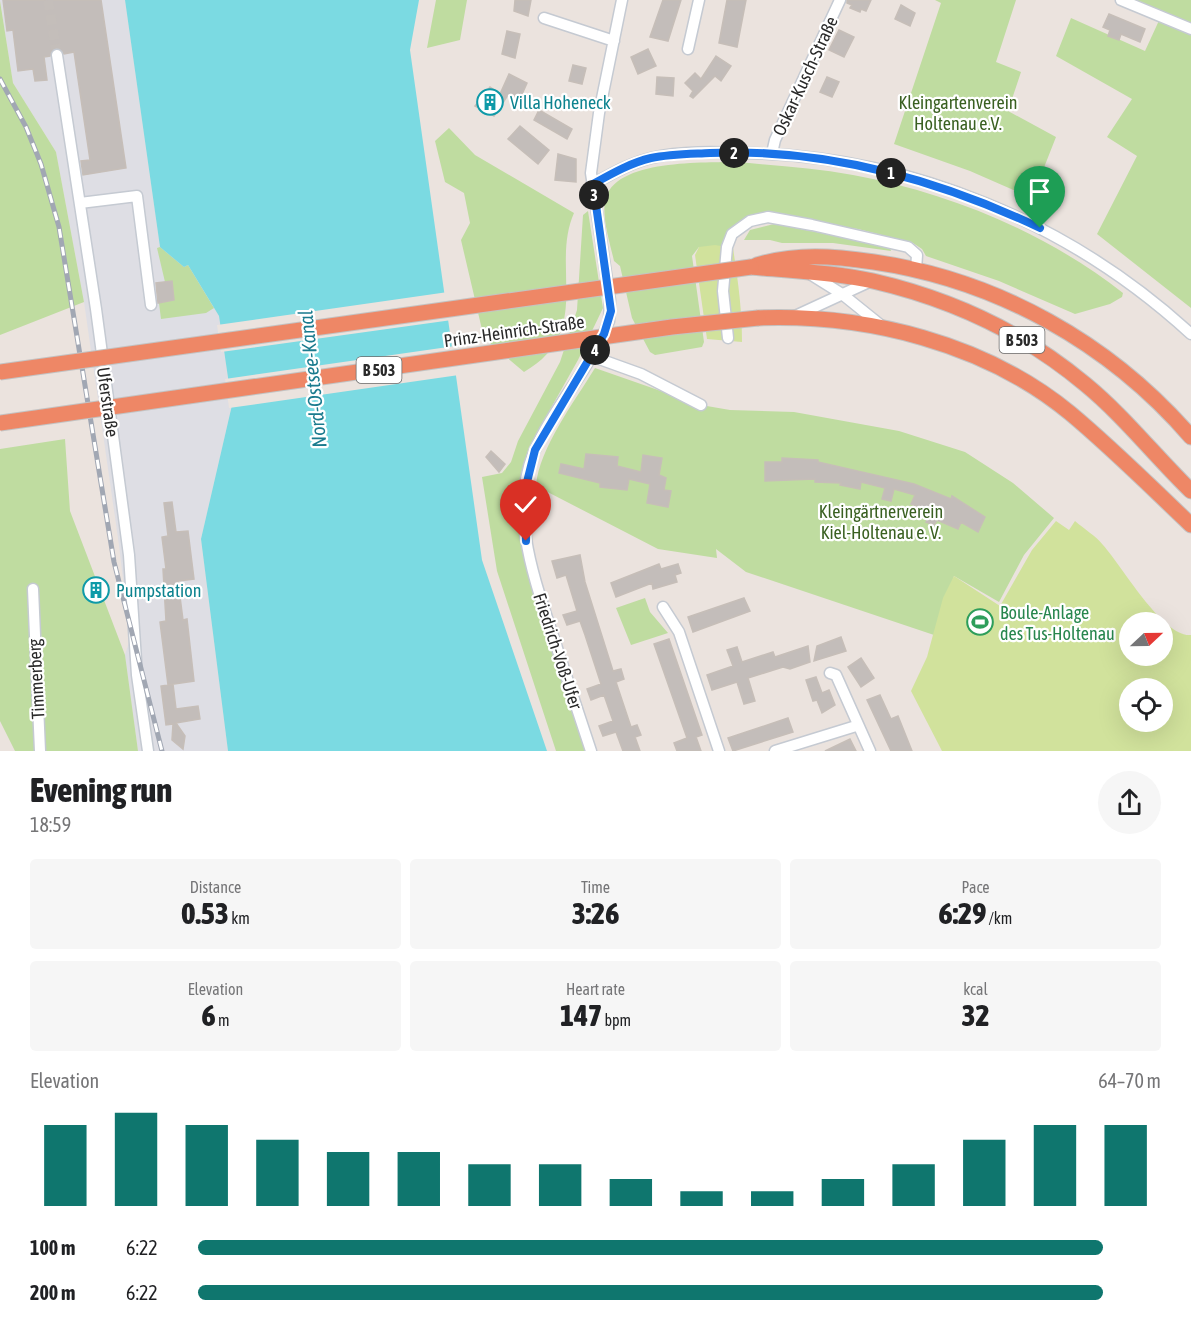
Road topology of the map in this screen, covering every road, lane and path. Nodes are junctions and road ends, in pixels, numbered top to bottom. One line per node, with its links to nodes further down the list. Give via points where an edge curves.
1 (622, 0): 7 (street, Friedrich-Voß-Ufer)
2 (699, 0): 8 (street)
3 (840, 0): 10 (street, Oskar-Kusch-Straße)
4 (1121, 0): 6 (street)
5 (544, 18): 7 (street)
6 (1191, 28)
7 (614, 41): 11 (street, Friedrich-Voß-Ufer, via 591,161)
8 (688, 49)
9 (57, 55): 12 (street, Uferstraße)
10 (772, 153): 11 (street, Oskar-Kusch-Straße, via 651,158); 21 (street, Oskar-Kusch-Straße, via 896,173 1003,210 1127,281)
11 (593, 187): 23 (street, Friedrich-Voß-Ufer, via 611,311)
12 (80, 203): 18 (street, via 137,196); 37 (street, Uferstraße, via 129,555)
13 (751, 267): 14 (highway, B 503, via 801,256); 15 (highway, B 503); 24 (highway, Prinz-Heinrich-Straße / B 503, bridge)
14 (916, 270): 22 (street, via 917,255 908,248 768,217 750,221 732,234 727,248 723,291); 27 (highway, B 503, via 979,288 1074,336 1139,384)
15 (807, 272): 16 (highway, B 503); 17 (street)
16 (872, 281): 17 (street); 29 (highway, B 503, via 931,296 966,310 1040,351 1109,405)
17 (842, 294): 19 (street); 20 (street)
18 (151, 305)
19 (793, 317): 20 (highway, Prinz-Heinrich-Straße / B 503); 26 (highway, Prinz-Heinrich-Straße / B 503, bridge, via 672,327)
20 (883, 327): 28 (highway, Prinz-Heinrich-Straße / B 503, via 949,347 1006,372 1069,412)
21 (1191, 334)
22 (728, 338)
23 (591, 356): 25 (street, via 641,374); 38 (street, Friedrich-Voß-Ufer, via 535,450 527,474 523,512 537,584)
24 (0, 372)
25 (701, 405)
26 (0, 423)
27 (1191, 437)
28 (1135, 473): 30 (highway, B 503); 31 (highway, via 1160,509)
29 (1191, 491)
30 (1191, 525)
31 (1191, 538)
32 (33, 589): 36 (street, Timmerberg)
33 (663, 607): 39 (street, via 679,632)
34 (830, 673): 35 (street, via 836,675)
35 (856, 726): 40 (street); 41 (street)
36 (40, 751)
37 (148, 751)
38 (591, 751)
39 (719, 751)
40 (775, 751)
41 (870, 751)

